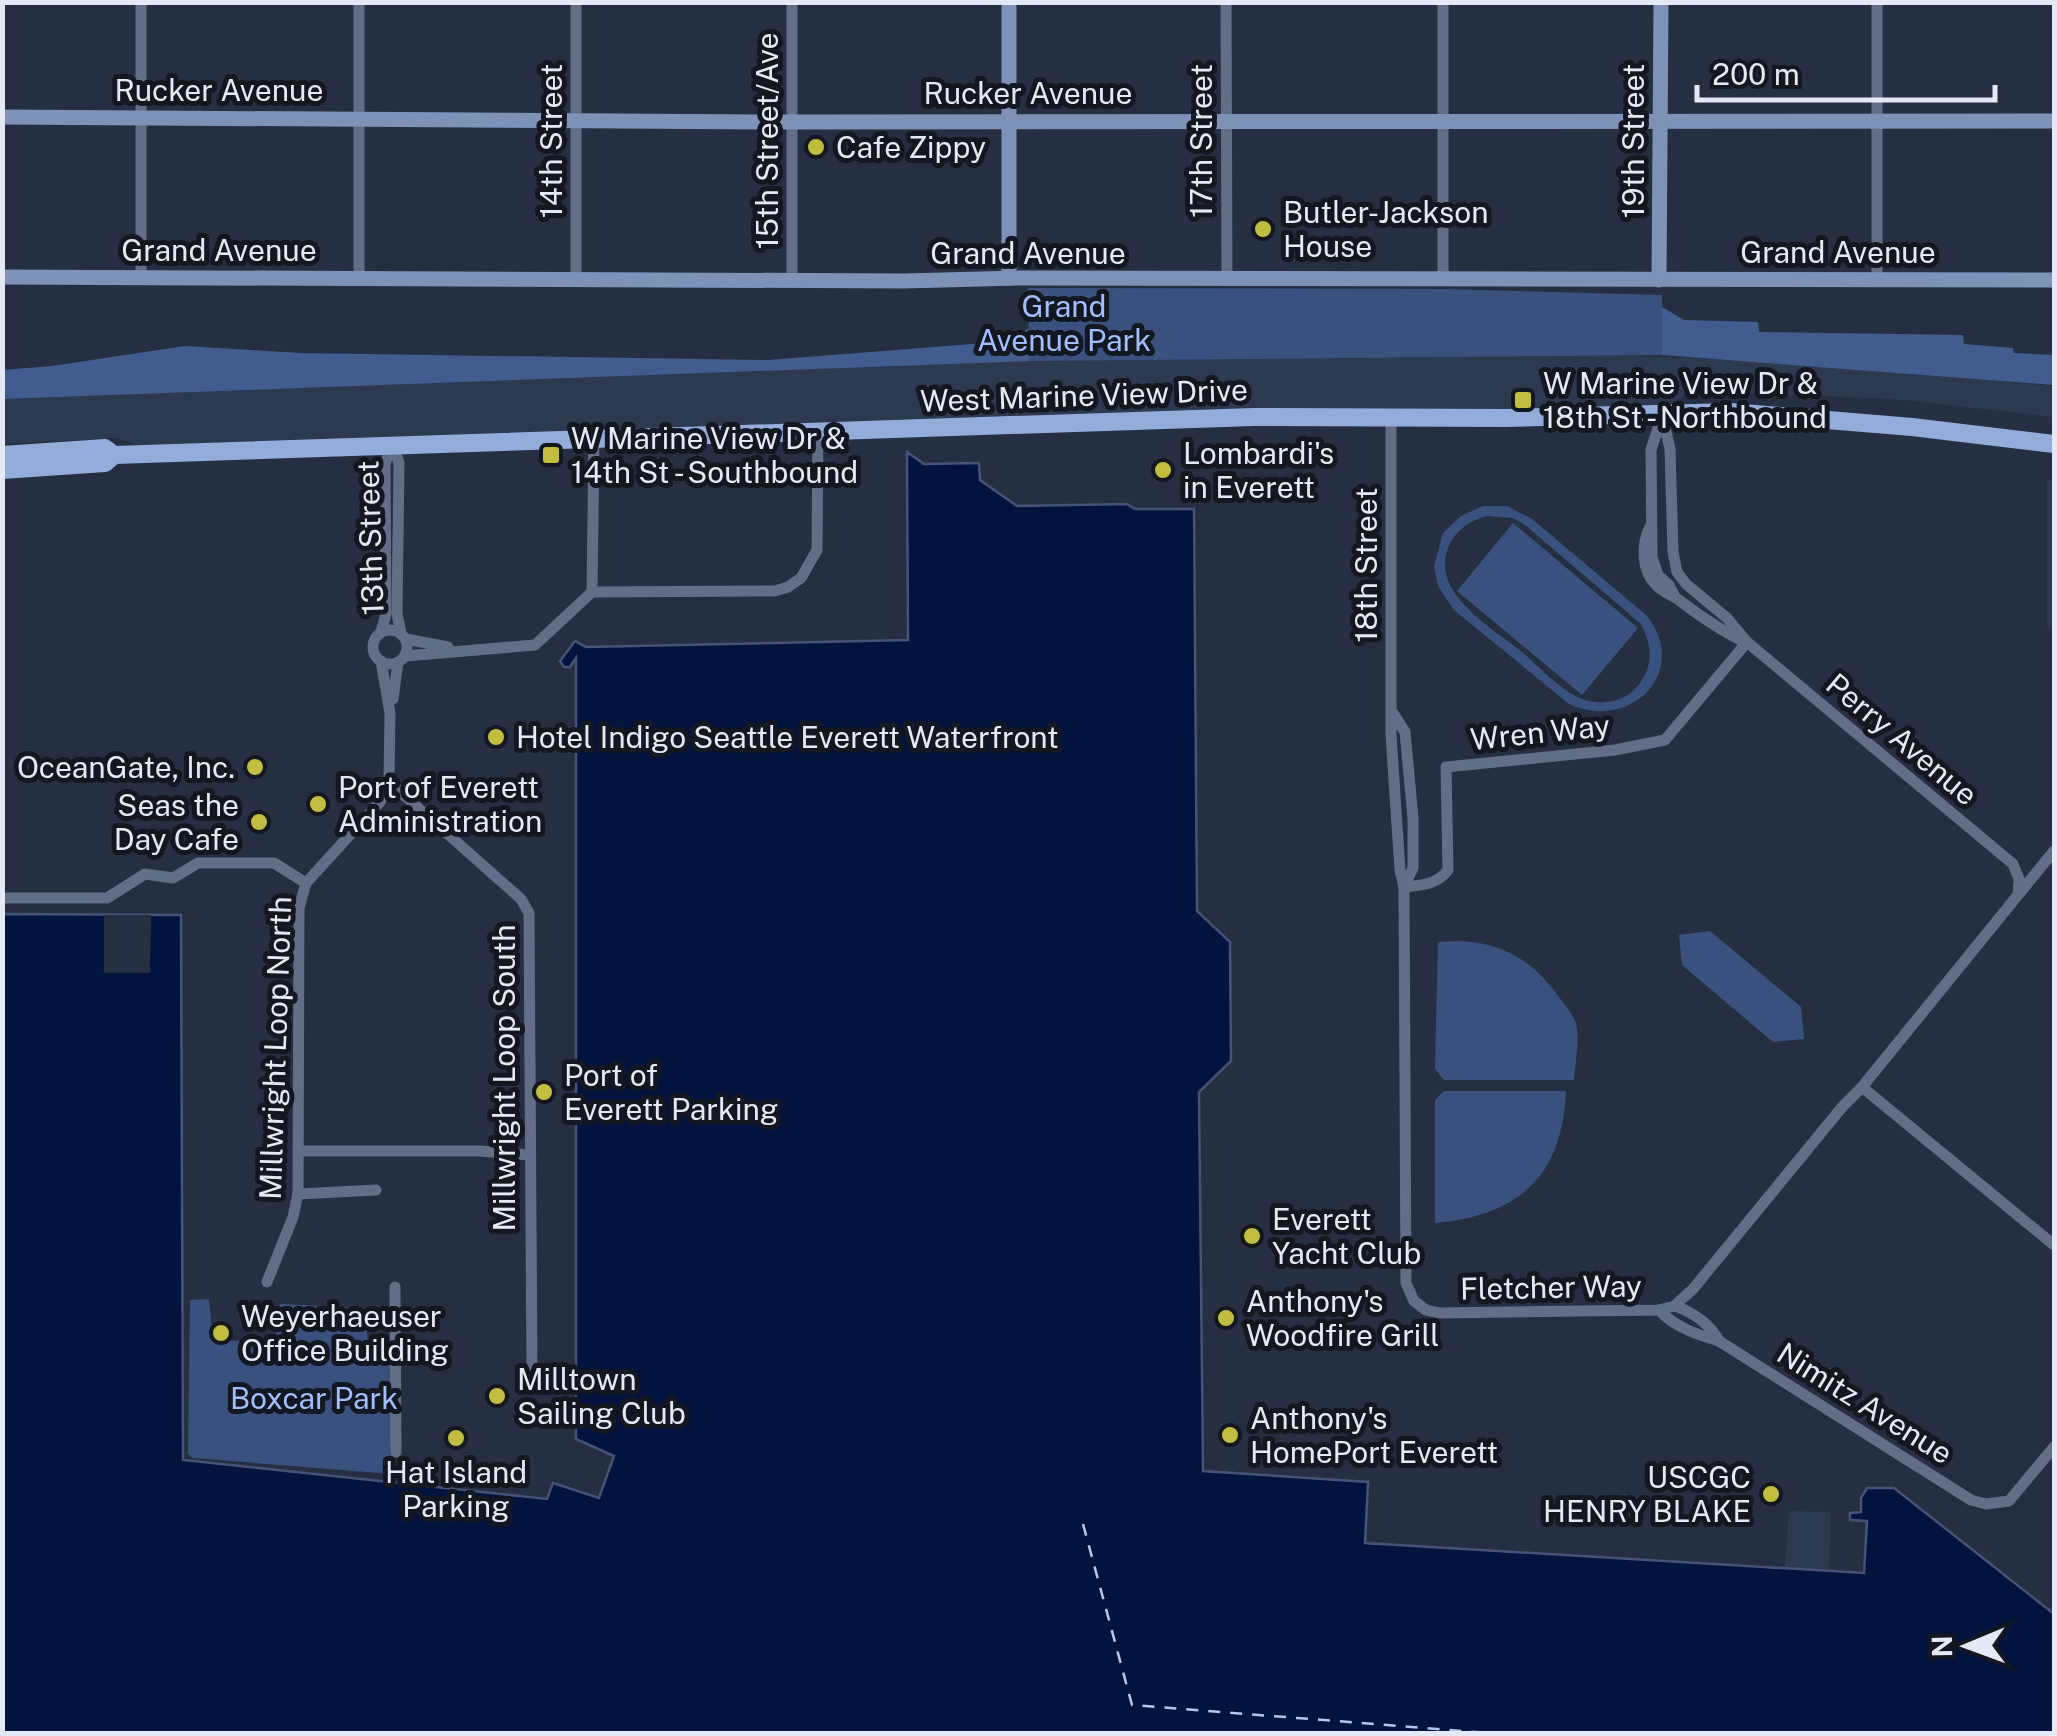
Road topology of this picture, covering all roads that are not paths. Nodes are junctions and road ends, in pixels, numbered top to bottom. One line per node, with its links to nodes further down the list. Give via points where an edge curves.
1 (140, 2): 11 (street)
2 (358, 2): 12 (street)
3 (576, 2): 13 (street, 14th Street)
4 (792, 2): 17 (street, 15th Street/Ave)
5 (1009, 2): 18 (street)
6 (1226, 2): 14 (street, 17th Street)
7 (1443, 2): 19 (street)
8 (1661, 2): 15 (street, 19th Street)
9 (1877, 2): 20 (street)
10 (2, 117): 11 (street, Rucker Avenue)
11 (141, 117): 12 (street, Rucker Avenue); 21 (street)
12 (359, 118): 13 (street, Rucker Avenue); 23 (street)
13 (576, 120): 17 (street, Rucker Avenue); 25 (street, 14th Street)
14 (1226, 120): 18 (street, Rucker Avenue); 19 (street, Rucker Avenue); 27 (street, 17th Street)
15 (1661, 120): 19 (street, Rucker Avenue); 20 (street, Rucker Avenue); 29 (street, 19th Street)
16 (2054, 120): 20 (street, Rucker Avenue)
17 (792, 121): 18 (street, Rucker Avenue); 26 (street, 15th Street/Ave)
18 (1009, 121): 24 (street)
19 (1442, 121): 28 (street)
20 (1876, 121): 30 (street)
21 (141, 276): 22 (street, Grand Avenue); 23 (street, Grand Avenue)
22 (2, 277)
23 (359, 278): 25 (street, Grand Avenue)
24 (1009, 278): 26 (street, Grand Avenue); 27 (street, Grand Avenue)
25 (576, 279): 26 (street, Grand Avenue)
26 (792, 279)
27 (1226, 280): 28 (street, Grand Avenue)
28 (1443, 280): 29 (street, Grand Avenue)
29 (1660, 280): 30 (street, Grand Avenue)
30 (1877, 280): 31 (street, Grand Avenue)
31 (2054, 280)
32 (1662, 414): 33 (main road, West Marine View Drive); 36 (main road, West Marine View Drive, via 1772,415); 44 (street, via 1677,572); 44 (street, via 1651,450 1645,566 1658,586)
33 (1391, 417): 34 (main road, West Marine View Drive); 52 (street, 18th Street, via 1392,713)
34 (818, 431): 35 (main road, West Marine View Drive); 41 (street, via 817,550 801,578 775,591)
35 (594, 438): 37 (main road, West Marine View Drive); 41 (street)
36 (2054, 444)
37 (393, 445): 38 (main road, West Marine View Drive); 42 (street, 13th Street, via 385,463); 43 (street, 13th Street, via 399,463 396,614)
38 (114, 455): 39 (main road, West Marine View Drive, via 105,448); 40 (main road, West Marine View Drive, via 105,462)
39 (2, 456)
40 (2, 470)
41 (592, 592): 45 (street, via 535,645)
42 (381, 632): 43 (street); 47 (street, via 373,646)
43 (404, 636): 45 (street); 46 (street)
44 (1747, 642): 52 (street, Wren Way, via 1665,740 1446,766 1448,870 1442,879); 53 (street, Perry Avenue, via 2013,864)
45 (457, 649): 46 (street)
46 (402, 659): 47 (street); 48 (street)
47 (381, 662): 48 (street)
48 (390, 714): 49 (street)
49 (390, 782): 51 (street, Millwright Loop North, via 380,802); 57 (street, Millwright Loop South, via 529,913)
50 (2054, 851): 53 (street, Fletcher Way)
51 (306, 883): 54 (street, via 274,863 198,863 173,878 145,874 107,898); 56 (street, Millwright Loop North, via 299,908)
52 (1404, 887): 64 (street, Fletcher Way, via 1409,1292 1426,1310 1440,1313)
53 (2018, 895): 55 (street, Fletcher Way)
54 (2, 898)
55 (1862, 1087): 60 (street); 63 (street, Fletcher Way)
56 (300, 1151): 57 (street); 59 (street, Millwright Loop North)
57 (530, 1154): 66 (street, Millwright Loop South)
58 (376, 1190): 59 (street)
59 (298, 1194): 61 (street, Millwright Loop North)
60 (2054, 1245)
61 (267, 1282)
62 (396, 1287): 68 (street)
63 (1674, 1306): 64 (street, Fletcher Way); 65 (street, Nimitz Avenue)
64 (1659, 1310): 65 (street, Nimitz Avenue, via 1698,1336)
65 (1719, 1341): 67 (street, Nimitz Avenue, via 1986,1504 2008,1501)
66 (532, 1374)
67 (2054, 1447)
68 (396, 1452)

